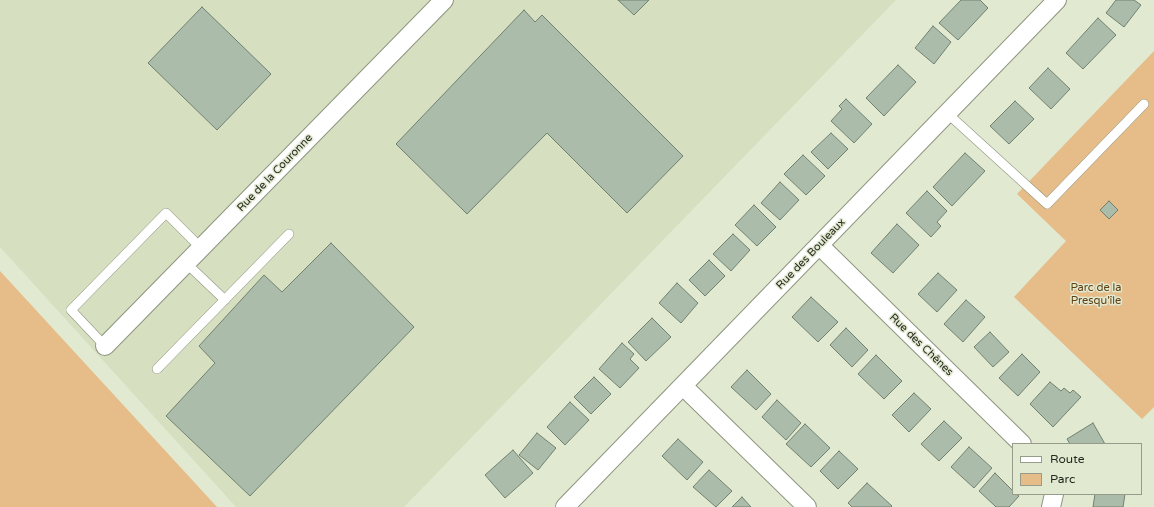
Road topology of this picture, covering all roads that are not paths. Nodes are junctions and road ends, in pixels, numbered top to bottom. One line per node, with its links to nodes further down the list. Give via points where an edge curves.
1 (444, 0): 7 (street, Rue de la Couronne)
2 (1057, 0): 4 (street, Rue des Bouleaux)
3 (1144, 104): 4 (lane, via 1047,204)
4 (948, 113): 6 (street, Rue des Bouleaux)
5 (289, 234): 9 (lane)
6 (820, 246): 12 (street, Rue des Bouleaux); 13 (street, Rue des Chênes)
7 (201, 248): 8 (street, Rue de la Couronne); 10 (lane, via 166,213 71,310)
8 (186, 263): 9 (lane); 10 (street, Rue de la Couronne)
9 (225, 300): 11 (lane)
10 (105, 346)
11 (157, 369)
12 (683, 386): 15 (street, Rue des Bouleaux); 16 (street)
13 (1021, 443)
14 (1054, 495): 17 (street)
15 (565, 507)
16 (807, 507)
17 (1051, 507)

